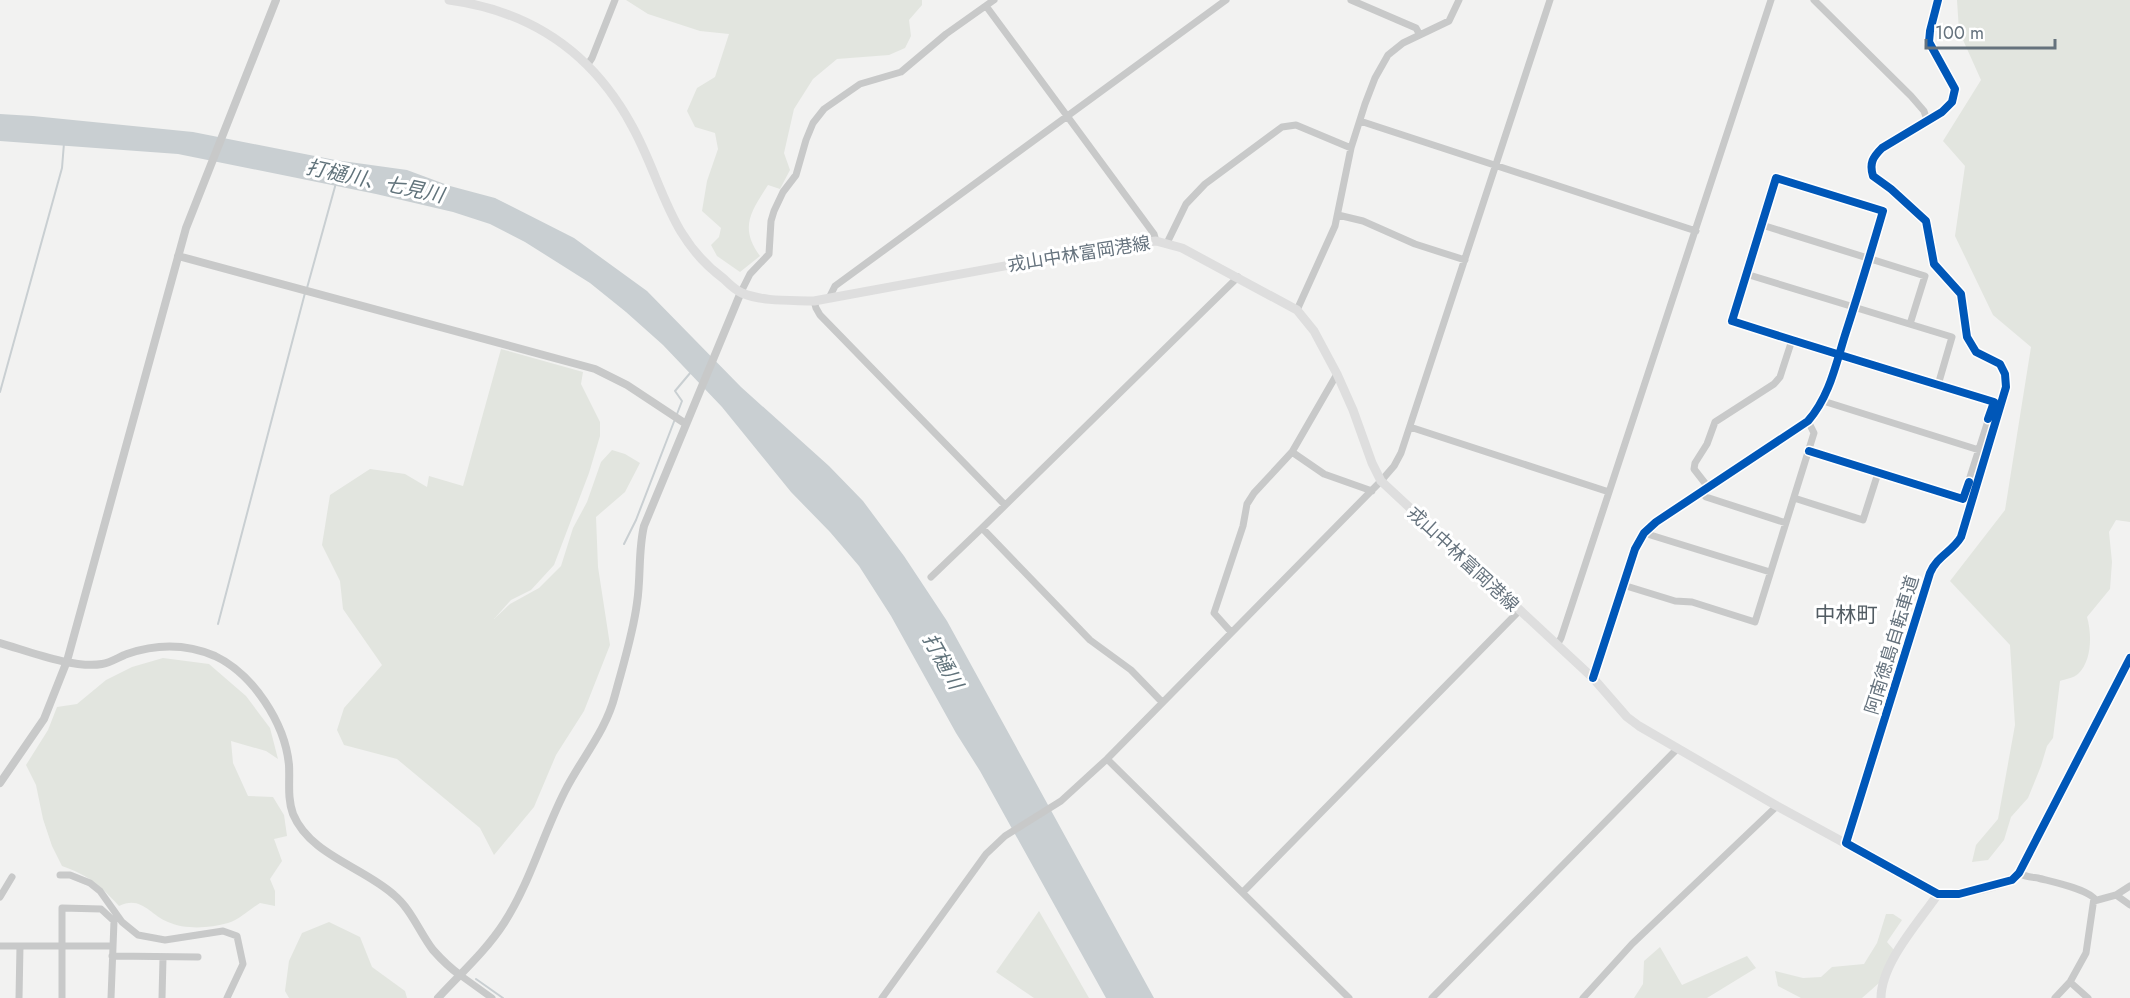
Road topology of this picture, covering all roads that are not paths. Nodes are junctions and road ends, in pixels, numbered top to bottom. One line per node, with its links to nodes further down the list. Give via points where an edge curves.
1 (276, 0): 26 (street)
2 (448, 0): 14 (main road, 戎山中林富岡港線, via 503,11 534,25)
3 (615, 0): 14 (street)
4 (994, 0): 12 (street)
5 (1226, 0): 15 (street)
6 (1351, 0): 13 (street, via 1416,28)
7 (1460, 0): 13 (street, via 1449,21)
8 (1550, 0): 19 (street)
9 (1772, 0): 23 (street)
10 (1814, 0): 16 (street, via 1911,96)
11 (1938, 0): 16 (main road, 阿南徳島自転車道, via 1929,42 1955,89 1952,102)
12 (986, 6): 15 (street); 31 (street, via 901,72 860,84 824,109 813,123 796,176 774,211 769,254 750,274)
13 (1420, 35): 17 (street, via 1388,55)
14 (588, 64): 31 (main road, 戎山中林富岡港線, via 632,126 676,227 692,251)
15 (1068, 117): 24 (street); 32 (street, via 835,286)
16 (1927, 120): 73 (main road, 阿南徳島自転車道, via 1882,148 1870,167 1873,176 1926,221 1934,264 1961,294 1967,337 1976,352 2000,364 2006,387 1961,537 1954,549 1934,563 1930,573)
17 (1360, 121): 18 (street); 19 (street)
18 (1352, 148): 21 (street); 25 (street, via 1296,125 1282,127 1205,184 1186,204)
19 (1496, 165): 23 (street); 28 (street)
20 (1883, 211): 22 (street, via 1776,178); 27 (street)
21 (1338, 214): 28 (street); 35 (street)
22 (1762, 225): 27 (street); 29 (street)
23 (1695, 231): 52 (street)
24 (1156, 242): 25 (main road, 戎山中林富岡港線); 32 (main road, 戎山中林富岡港線, via 1119,245)
25 (1167, 243): 30 (main road, 戎山中林富岡港線)
26 (178, 256): 43 (street, via 595,369); 66 (street)
27 (1869, 259): 34 (street); 36 (street, via 1924,276)
28 (1465, 260): 44 (street)
29 (1746, 274): 34 (street); 37 (street, via 1732,321)
30 (1238, 277): 35 (main road, 戎山中林富岡港線); 54 (street)
31 (741, 292): 33 (main road, 戎山中林富岡港線, via 777,300); 43 (street)
32 (828, 298): 33 (main road, 戎山中林富岡港線)
33 (814, 301): 54 (street, via 820,315)
34 (1854, 307): 36 (street); 38 (street)
35 (1297, 310): 39 (main road, 戎山中林富岡港線, via 1314,331)
36 (1910, 324): 40 (street, via 1952,337)
37 (1792, 340): 38 (street); 50 (street, via 1774,384 1713,425 1694,469)
38 (1839, 353): 40 (street); 41 (street)
39 (1337, 374): 47 (street); 49 (main road, 戎山中林富岡港線)
40 (1938, 385): 45 (street, via 1994,402)
41 (1823, 401): 42 (street); 45 (street)
42 (1808, 421): 46 (street, via 1814,433); 50 (street)
43 (686, 424): 91 (street, via 644,526 634,623 605,721 566,790 509,915)
44 (1410, 427): 49 (street, via 1401,453); 52 (street)
45 (1979, 450): 48 (street, via 1964,499)
46 (1809, 451): 48 (street); 53 (street)
47 (1292, 452): 51 (street, via 1324,474); 62 (street, via 1247,504 1244,526 1214,613)
48 (1878, 473): 53 (street, via 1863,520)
49 (1381, 482): 51 (street); 61 (main road, 戎山中林富岡港線)
50 (1705, 490): 55 (street, via 1706,497); 57 (street)
51 (1372, 491): 62 (street)
52 (1609, 492): 64 (street)
53 (1794, 498): 55 (street)
54 (1005, 505): 56 (street)
55 (1786, 523): 58 (street)
56 (982, 528): 59 (street); 68 (street, via 1090,640 1131,670)
57 (1644, 533): 58 (street); 60 (street)
58 (1770, 572): 60 (street, via 1755,622)
59 (932, 577)
60 (1623, 585): 67 (street)
61 (1519, 611): 64 (main road, 戎山中林富岡港線); 78 (street)
62 (1231, 632): 68 (street)
63 (0, 643): 66 (street)
64 (1557, 645): 67 (main road, 戎山中林富岡港線)
65 (2130, 658): 74 (main road)
66 (67, 661): 71 (street, via 44,719); 91 (street, via 102,664 148,649 175,646 215,656 238,671 262,696 282,736 289,763 289,800 301,828 327,852 396,896 433,950)
67 (1593, 678): 69 (main road, 戎山中林富岡港線, via 1628,717)
68 (1162, 702): 70 (street)
69 (1677, 749): 72 (main road, 戎山中林富岡港線); 102 (street)
70 (1107, 759): 78 (street); 100 (street, via 1057,804 1005,836 986,854)
71 (0, 783)
72 (1777, 806): 73 (main road, 戎山中林富岡港線); 103 (street, via 1632,944)
73 (1846, 843): 79 (main road, 戎山中林富岡港線)
74 (2019, 873): 79 (main road, via 2012,880 1959,894); 82 (street, via 2085,892)
75 (60, 875): 97 (street, via 70,874 95,887 122,922 138,935 165,940 223,931 237,936 243,964)
76 (12, 878): 81 (street)
77 (2130, 886): 80 (street)
78 (1243, 892): 101 (street)
79 (1938, 894): 104 (main road, via 1900,948 1885,976)
80 (2116, 895): 82 (street); 83 (street)
81 (0, 897)
82 (2094, 901): 92 (street, via 2086,953)
83 (2130, 905)
84 (0, 946): 85 (street)
85 (20, 946): 86 (street); 93 (street)
86 (63, 946): 87 (street); 87 (street, via 62,908 101,909 114,921); 94 (street)
87 (112, 946): 88 (street)
88 (112, 956): 90 (street); 95 (street)
89 (198, 957): 90 (street)
90 (162, 958): 96 (street)
91 (460, 975): 98 (street); 99 (street)
92 (2070, 982): 105 (street); 106 (street)
93 (19, 998)
94 (62, 998)
95 (111, 998)
96 (162, 998)
97 (227, 998)
98 (438, 998)
99 (492, 998)
100 (882, 998)
101 (1349, 998)
102 (1432, 998)
103 (1583, 998)
104 (1881, 998)
105 (2055, 998)
106 (2088, 998)

